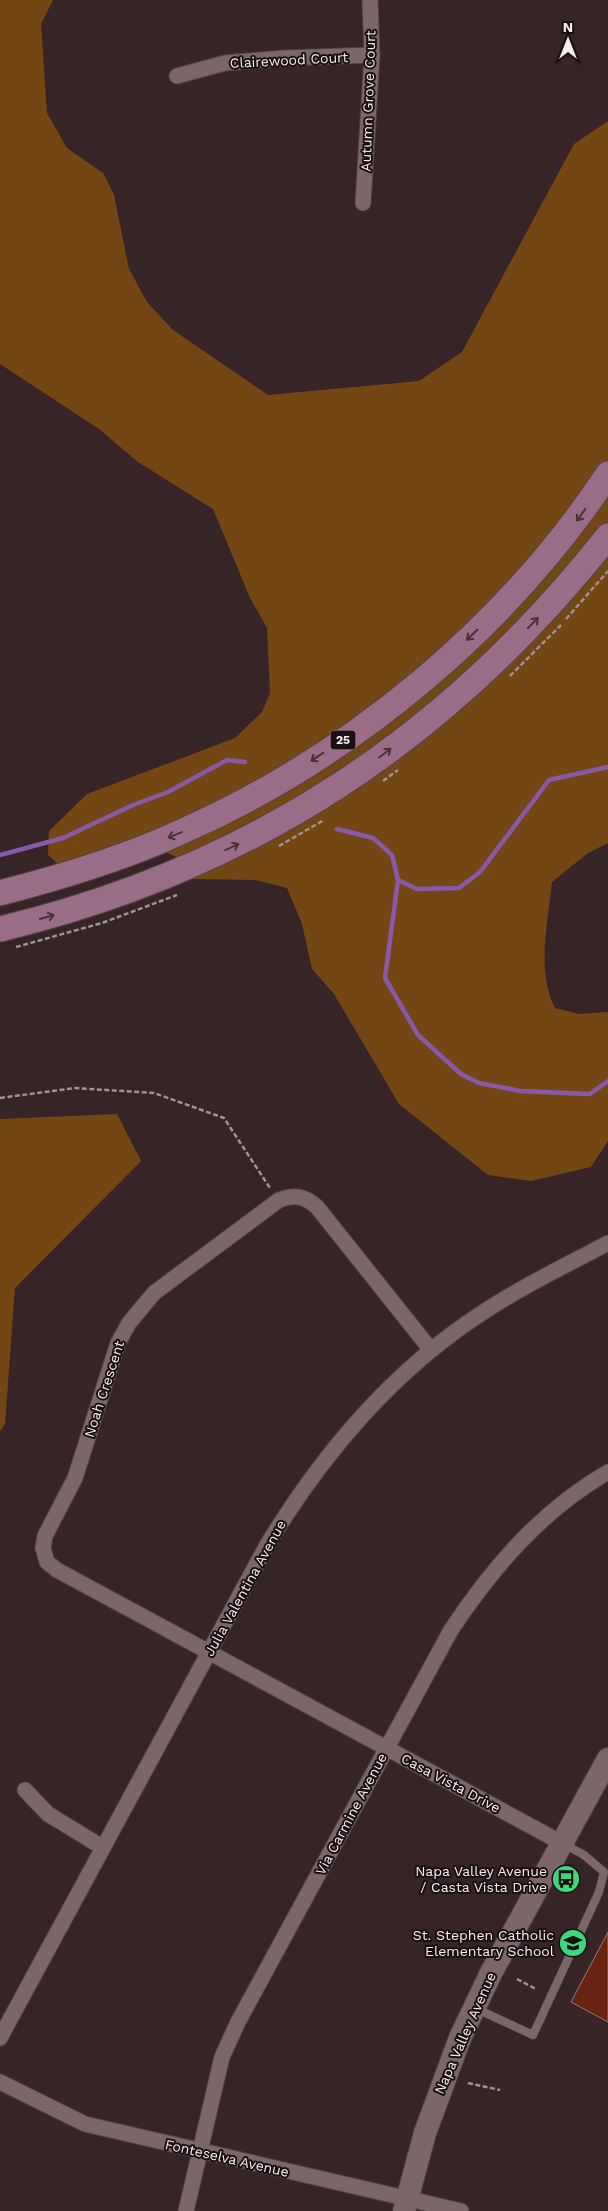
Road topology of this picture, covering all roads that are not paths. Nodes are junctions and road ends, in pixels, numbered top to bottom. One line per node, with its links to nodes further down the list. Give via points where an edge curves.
1 (370, 0): 2 (street, Autumn Grove Court)
2 (372, 55): 3 (street, Clairewood Court, via 225,63); 4 (street, Autumn Grove Court)
3 (177, 76)
4 (363, 203)
5 (608, 474): 7 (main road, 25, one-way to 7, via 578,519 525,583 468,640 368,724 291,775 182,832 110,860)
6 (608, 536): 8 (main road, 25, one-way to 6, via 144,886 239,844 359,773 492,665 569,585)
7 (0, 893)
8 (0, 929)
9 (608, 1243): 10 (street, Julia Valentina Avenue, via 485,1310)
10 (431, 1350): 12 (street, Julia Valentina Avenue, via 372,1403 317,1468 268,1544); 12 (street, Noah Crescent, via 317,1206 310,1200 290,1196 279,1200 168,1281 141,1306 118,1342 75,1478 42,1548 47,1562 57,1570)
11 (608, 1472): 13 (street, Via Carmine Avenue, via 564,1502 504,1557 451,1630)
12 (208, 1653): 13 (street, Casa Vista Drive); 17 (street, Julia Valentina Avenue)
13 (386, 1748): 16 (street, Casa Vista Drive); 21 (street, Via Carmine Avenue, via 238,2022 222,2057)
14 (608, 1759): 16 (street, Napa Valley Avenue)
15 (25, 1790): 17 (street, via 48,1814)
16 (562, 1843): 18 (street, Napa Valley Avenue); 18 (lane, via 584,1855 604,1872 599,1892 532,2035)
17 (102, 1847): 19 (street, Julia Valentina Avenue)
18 (474, 2008): 22 (street, Napa Valley Avenue, via 438,2093)
19 (0, 2038)
20 (0, 2082): 21 (street, Fonteselva Avenue, via 76,2121)
21 (200, 2152): 22 (street, Fonteselva Avenue); 23 (street, Via Carmine Avenue)
22 (406, 2205): 24 (street, Fonteselva Avenue)
23 (186, 2211)
24 (461, 2211)

